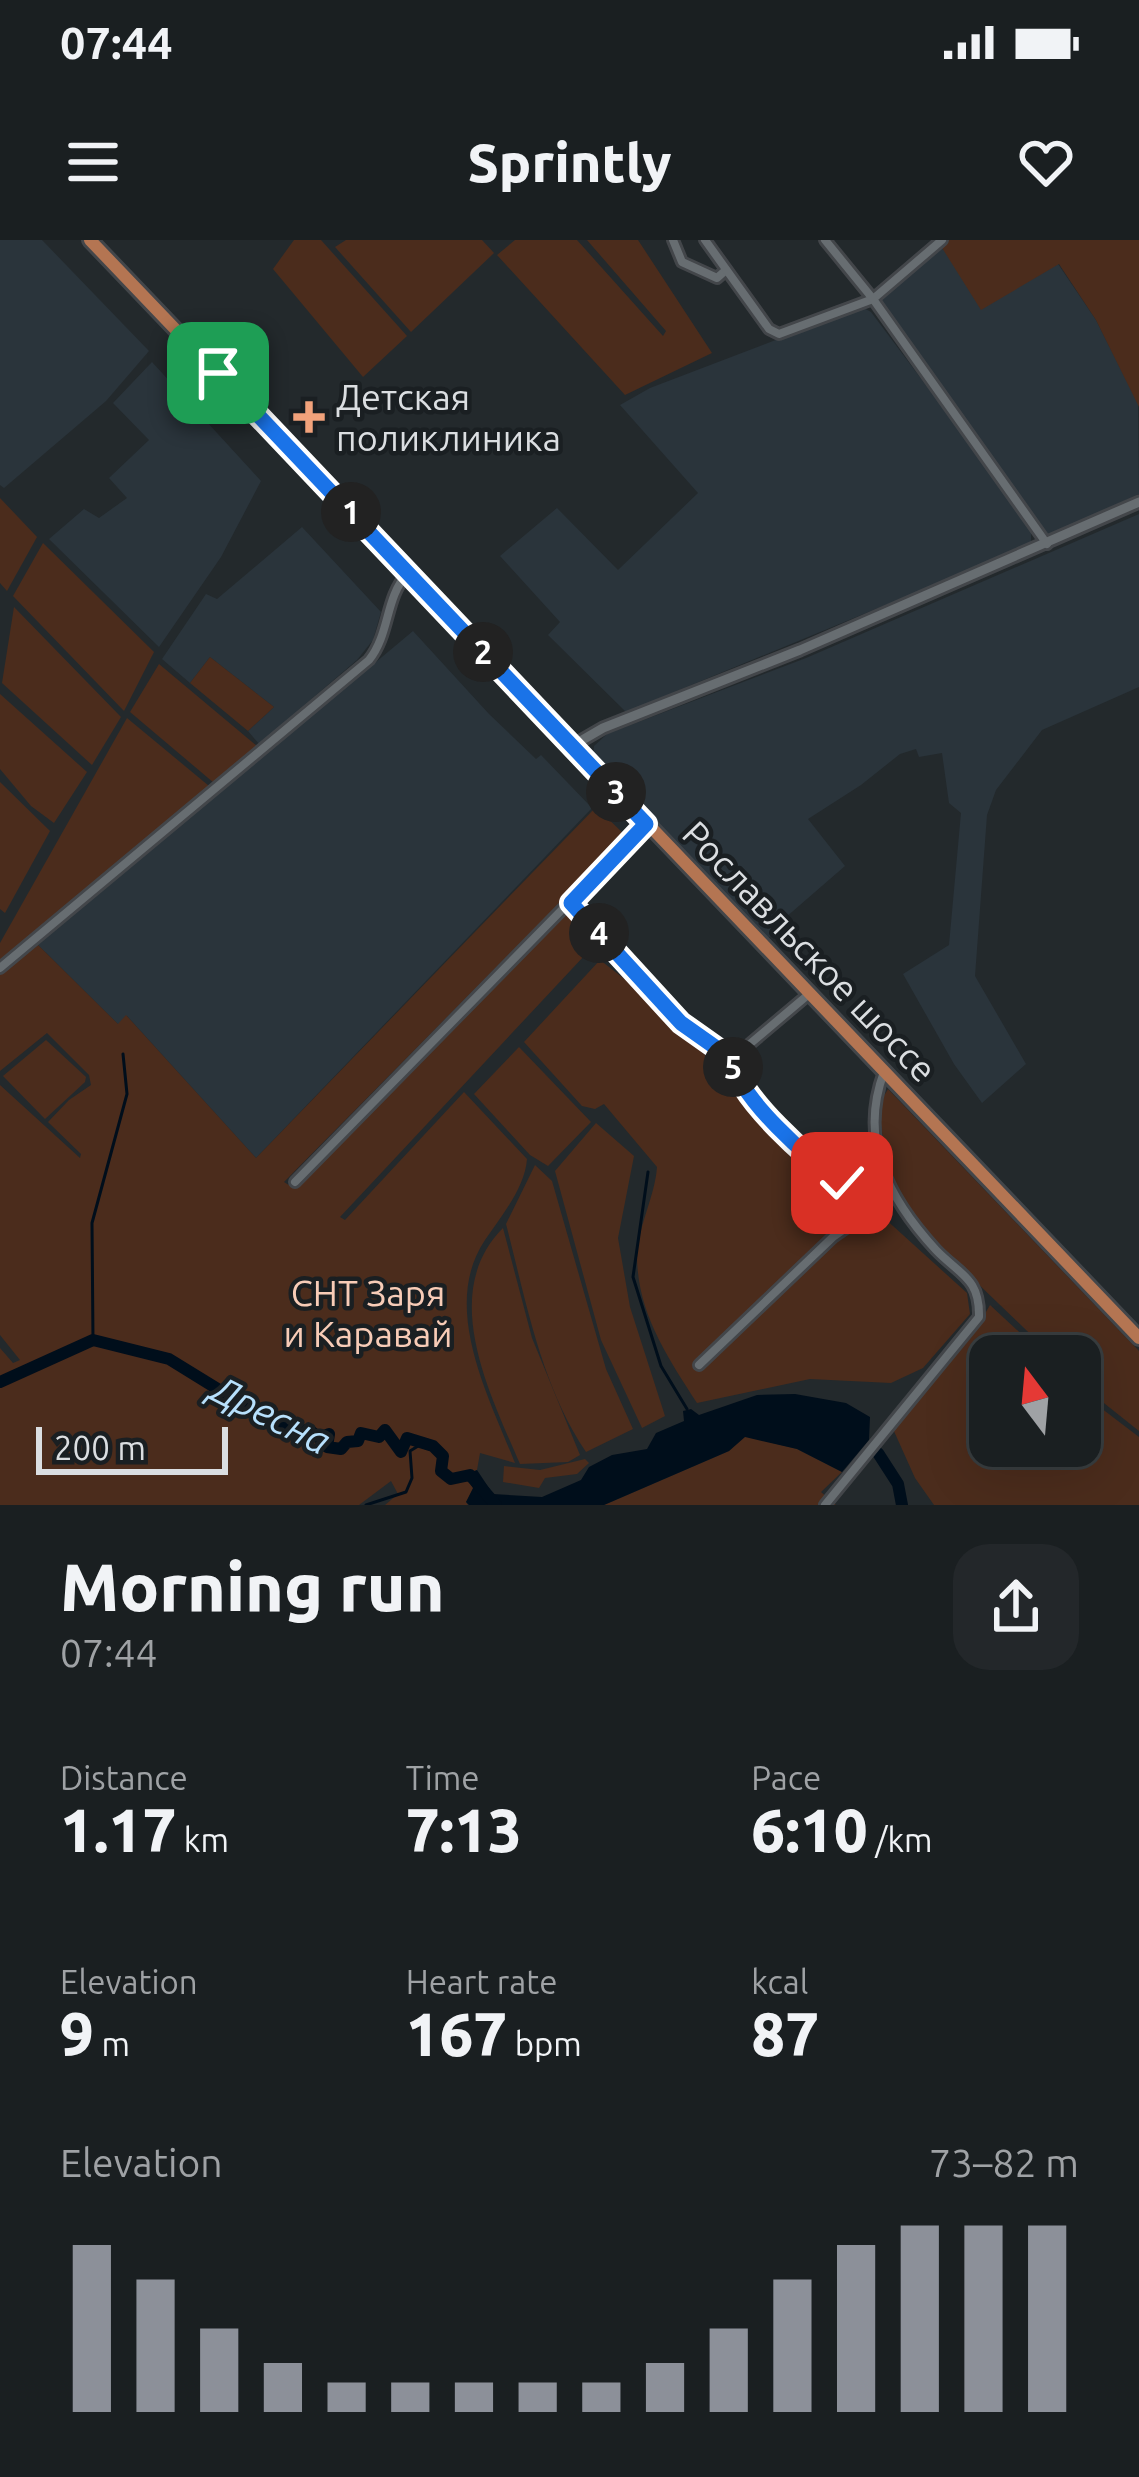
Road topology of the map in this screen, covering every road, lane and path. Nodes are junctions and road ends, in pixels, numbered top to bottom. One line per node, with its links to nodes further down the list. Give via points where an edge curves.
1 (90, 240): 10 (main road, Рославльское шоссе)
2 (673, 240): 6 (street, via 682,262 717,278)
3 (705, 240): 6 (street)
4 (825, 240): 7 (street)
5 (942, 240): 7 (street)
6 (726, 270): 7 (street, via 779,334)
7 (873, 299): 9 (street)
8 (1139, 502): 9 (street)
9 (1048, 544): 11 (street)
10 (408, 573): 11 (main road, Рославльское шоссе); 14 (street, via 368,660)
11 (572, 746): 12 (main road, Рославльское шоссе)
12 (646, 824): 13 (street); 15 (main road, Рославльское шоссе)
13 (571, 903): 16 (street, via 681,1023); 18 (street)
14 (0, 968)
15 (809, 994): 16 (street); 17 (main road, Рославльское шоссе)
16 (732, 1059): 20 (street, via 744,1086 812,1162)
17 (885, 1071): 19 (street, via 874,1119); 21 (main road, Рославльское шоссе)
18 (295, 1182)
19 (892, 1196): 20 (street); 23 (street, via 970,1281 979,1317)
20 (874, 1209): 22 (street, via 832,1237)
21 (1139, 1338)
22 (698, 1365)
23 (825, 1505)

